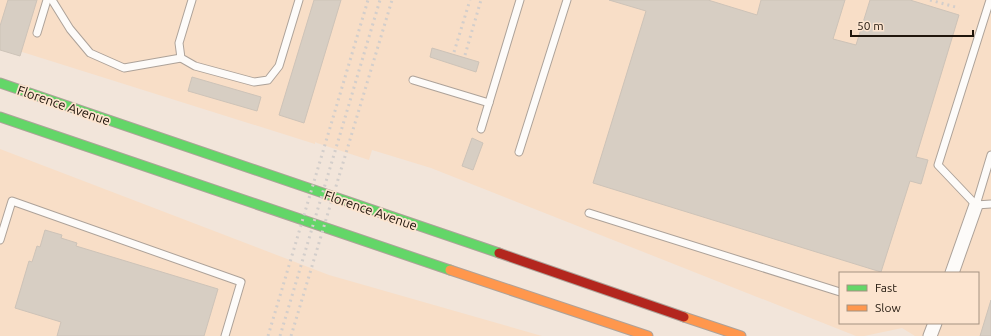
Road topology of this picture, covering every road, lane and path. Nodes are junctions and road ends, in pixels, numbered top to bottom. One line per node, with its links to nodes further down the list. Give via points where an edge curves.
1 (47, 0): 8 (lane)
2 (52, 0): 9 (lane, via 70,29 90,53 124,68)
3 (192, 0): 9 (lane, via 179,43)
4 (299, 0): 9 (lane, via 279,66 268,80 254,82 194,66)
5 (520, 0): 12 (lane)
6 (568, 0): 15 (lane)
7 (990, 0): 18 (lane, via 938,165)
8 (37, 33)
9 (181, 58)
10 (413, 80): 12 (lane)
11 (0, 83): 26 (main road, Florence Avenue)
12 (489, 104): 14 (lane)
13 (0, 117): 25 (main road)
14 (481, 129)
15 (519, 152)
16 (991, 155): 18 (lane)
17 (991, 204): 18 (lane)
18 (976, 206): 21 (street)
19 (589, 212): 22 (lane)
20 (0, 240): 24 (lane, via 12,201 241,282)
21 (952, 272)
22 (839, 292)
23 (935, 324): 27 (street)
24 (225, 336)
25 (648, 336)
26 (742, 336)
27 (930, 336)

